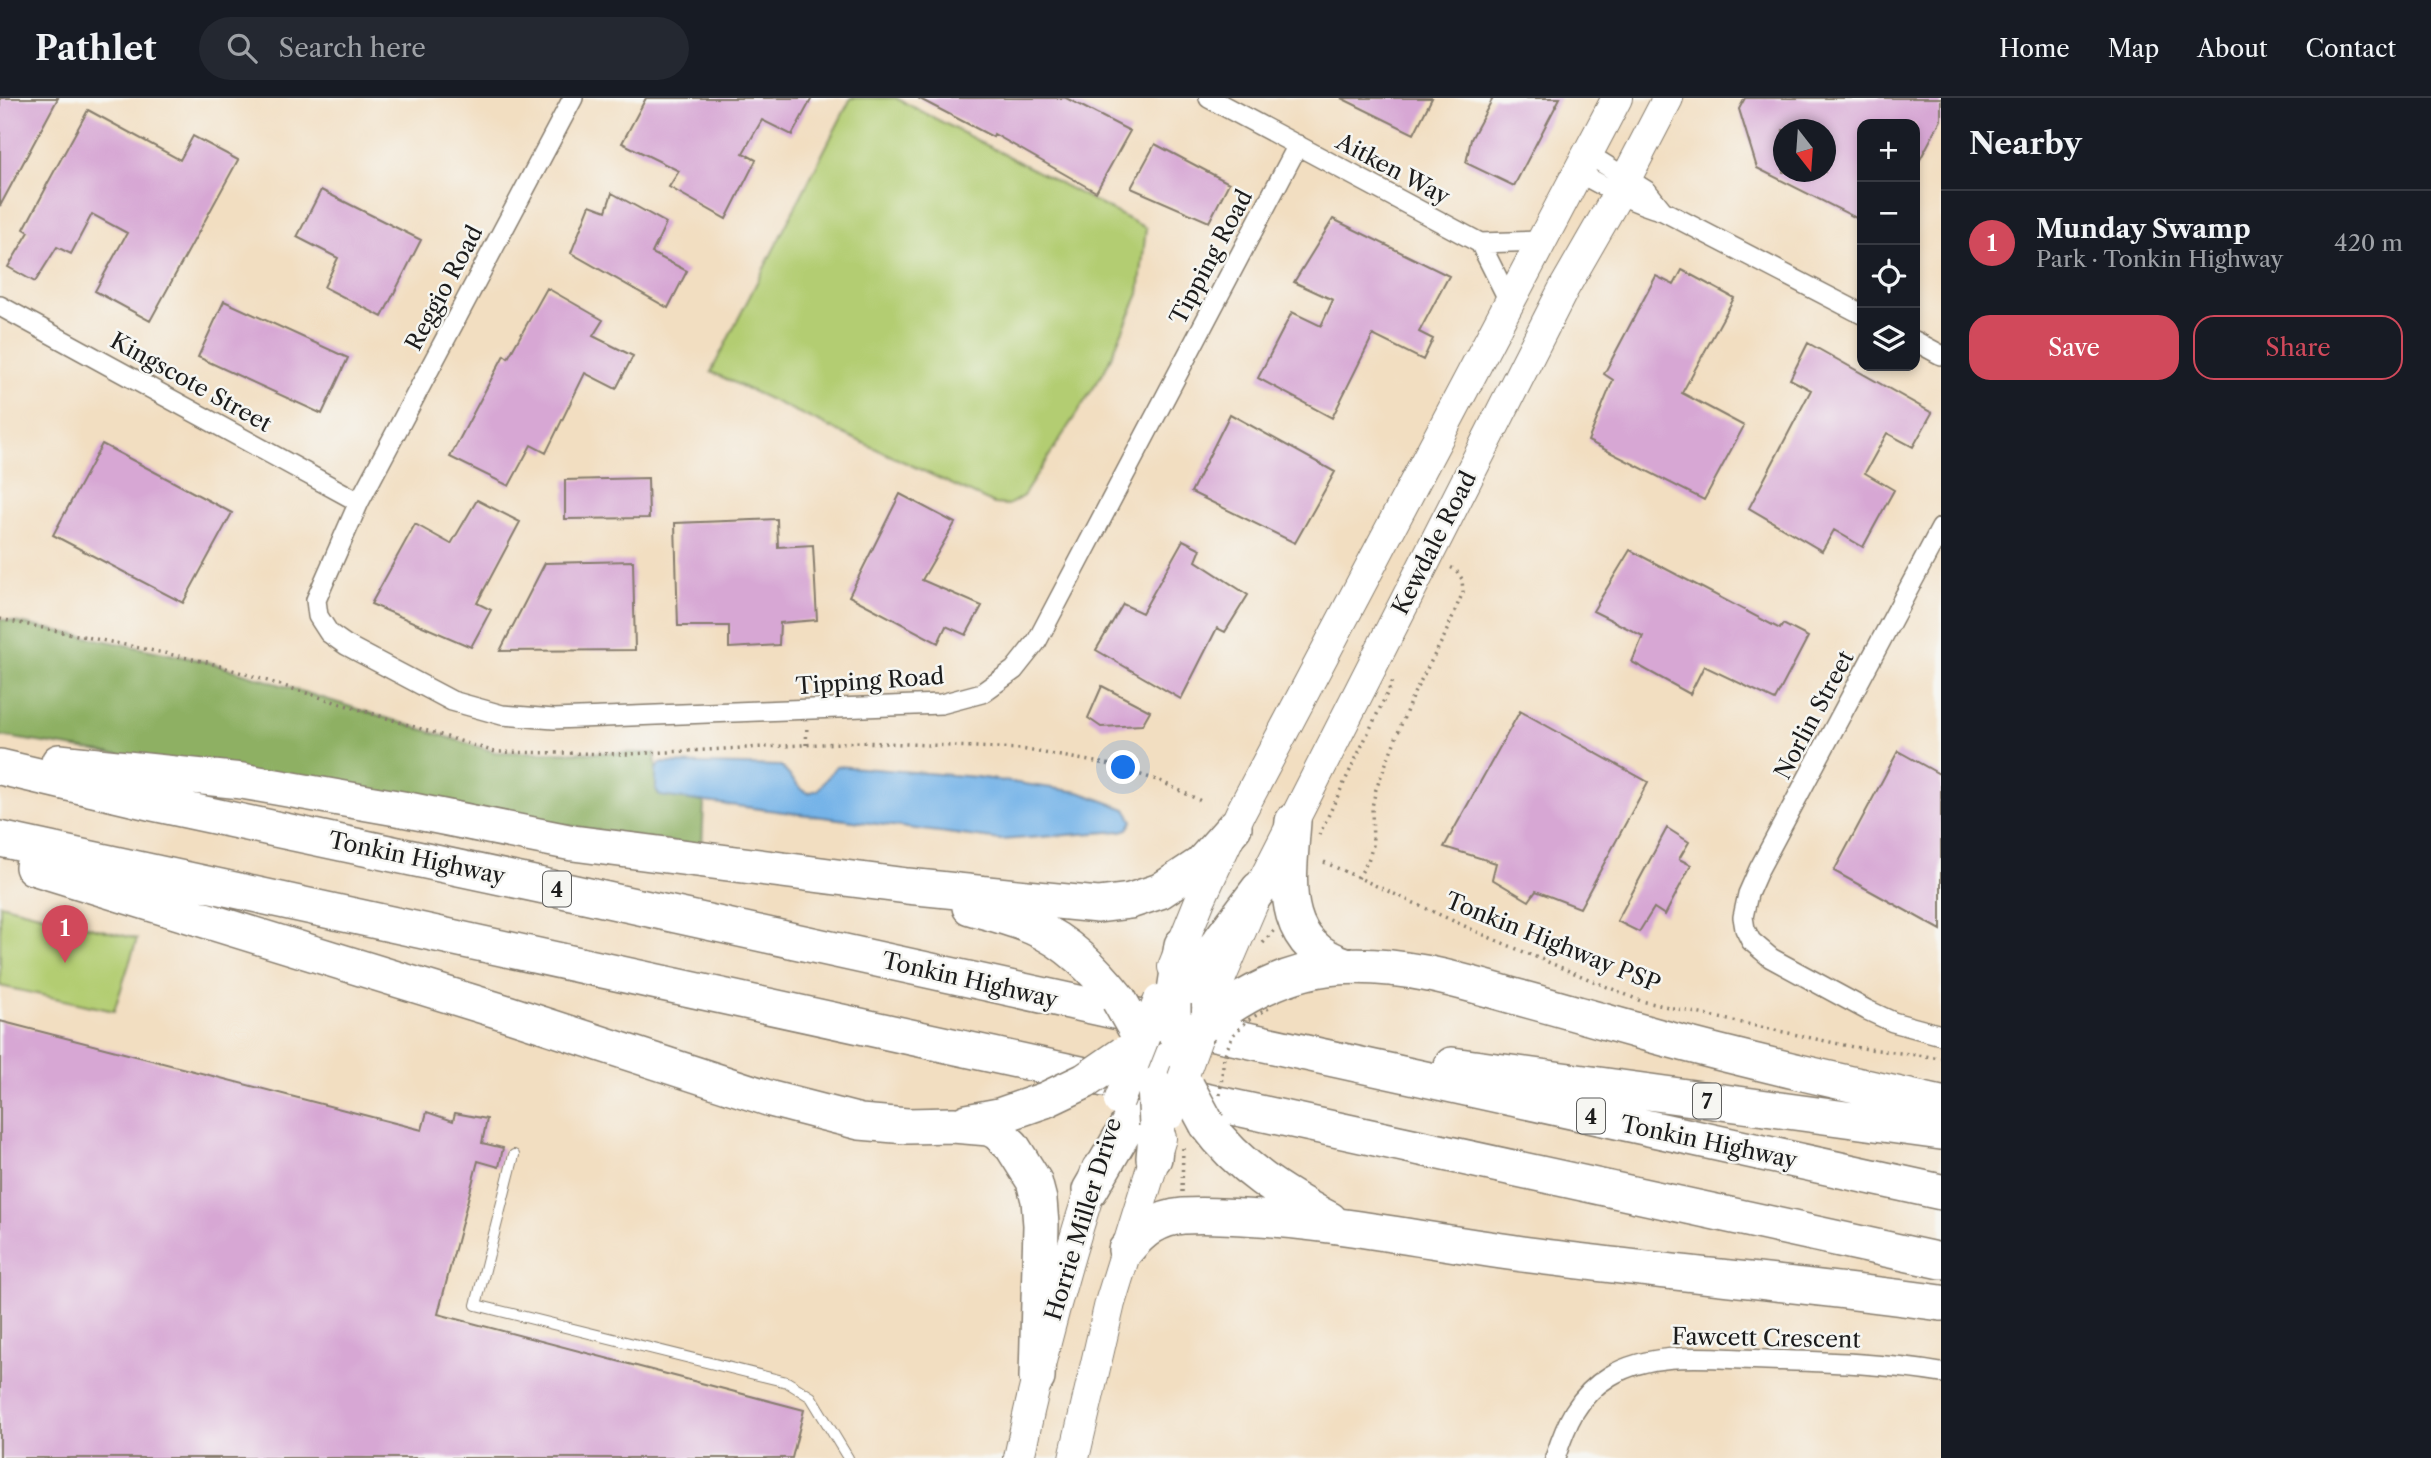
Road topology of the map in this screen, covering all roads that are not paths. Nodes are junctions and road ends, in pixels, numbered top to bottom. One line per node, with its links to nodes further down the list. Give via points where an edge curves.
1 (573, 98): 15 (street, Reggio Road)
2 (1209, 98): 5 (street, Aitken Way)
3 (1617, 98): 6 (main road, Kewdale Road)
4 (1668, 98): 7 (main road, Kewdale Road)
5 (1298, 145): 9 (street, Aitken Way); 15 (street, Tipping Road, via 1037,641 1014,670 982,693 941,704 898,708 554,719 502,715 452,701 346,645 329,633 318,616 316,600)
6 (1583, 163): 7 (street); 8 (main road, Kewdale Road)
7 (1622, 186): 12 (street, via 1647,191 1663,211); 20 (main road, Kewdale Road, via 1558,300)
8 (1541, 241): 9 (street); 10 (main road, Kewdale Road)
9 (1480, 243): 10 (street)
10 (1510, 303): 19 (main road, Kewdale Road)
11 (0, 306): 15 (street, Kingscote Street)
12 (1857, 311)
13 (1920, 344): 14 (street)
14 (1941, 355)
15 (359, 502)
16 (1941, 528): 28 (street, Norlin Street, via 1759,869 1743,917 1751,942 1771,958 1893,1022)
17 (0, 756): 23 (highway, via 242,781 573,843)
18 (0, 767): 27 (highway, Tonkin Highway / 4, via 511,879)
19 (1234, 827): 23 (highway, via 1201,864 1160,891 1130,901 1077,904); 25 (main road, Kewdale Road)
20 (1305, 830): 24 (main road, Kewdale Road); 26 (highway, via 1288,891 1294,918 1319,953)
21 (0, 839): 40 (highway)
22 (0, 856): 32 (highway, via 771,1099 860,1122)
23 (907, 886): 29 (highway, bridge, via 1033,927 1058,941 1119,1000)
24 (1259, 889): 27 (highway)
25 (1182, 945): 27 (highway)
26 (1348, 966): 27 (highway, via 1304,973); 31 (highway, via 1438,975 1684,1044)
27 (1198, 1003): 29 (highway, bridge); 30 (highway, bridge, via 1173,1031); 34 (highway, 7, via 1474,1067); 37 (highway, Tonkin Highway / 4)
28 (1941, 1035)
29 (1142, 1039): 30 (highway); 32 (highway, bridge, via 1065,1092 999,1116); 33 (main road, Horrie Miller Drive, bridge)
30 (1171, 1069): 33 (highway); 33 (highway, bridge, via 1188,1087)
31 (1941, 1104)
32 (953, 1125): 43 (highway, via 997,1132 1012,1146 1034,1181 1041,1225)
33 (1160, 1132): 36 (highway); 38 (highway, via 1237,1160 1272,1187); 39 (main road, Horrie Miller Drive)
34 (1941, 1132)
35 (514, 1155): 44 (lane, via 476,1305 787,1382 811,1397)
36 (1090, 1190): 43 (main road, Horrie Miller Drive)
37 (1941, 1192)
38 (1342, 1226): 39 (highway, via 1182,1216 1152,1225); 41 (highway, via 1529,1255)
39 (1126, 1250): 46 (main road, Horrie Miller Drive)
40 (1941, 1261)
41 (1941, 1303)
42 (1941, 1373): 47 (street, Fawcett Crescent, via 1892,1364 1777,1360 1681,1358 1638,1364 1592,1389 1567,1421)
43 (1037, 1378): 45 (main road, Horrie Miller Drive)
44 (848, 1458)
45 (1019, 1458)
46 (1074, 1458)
47 (1555, 1458)

